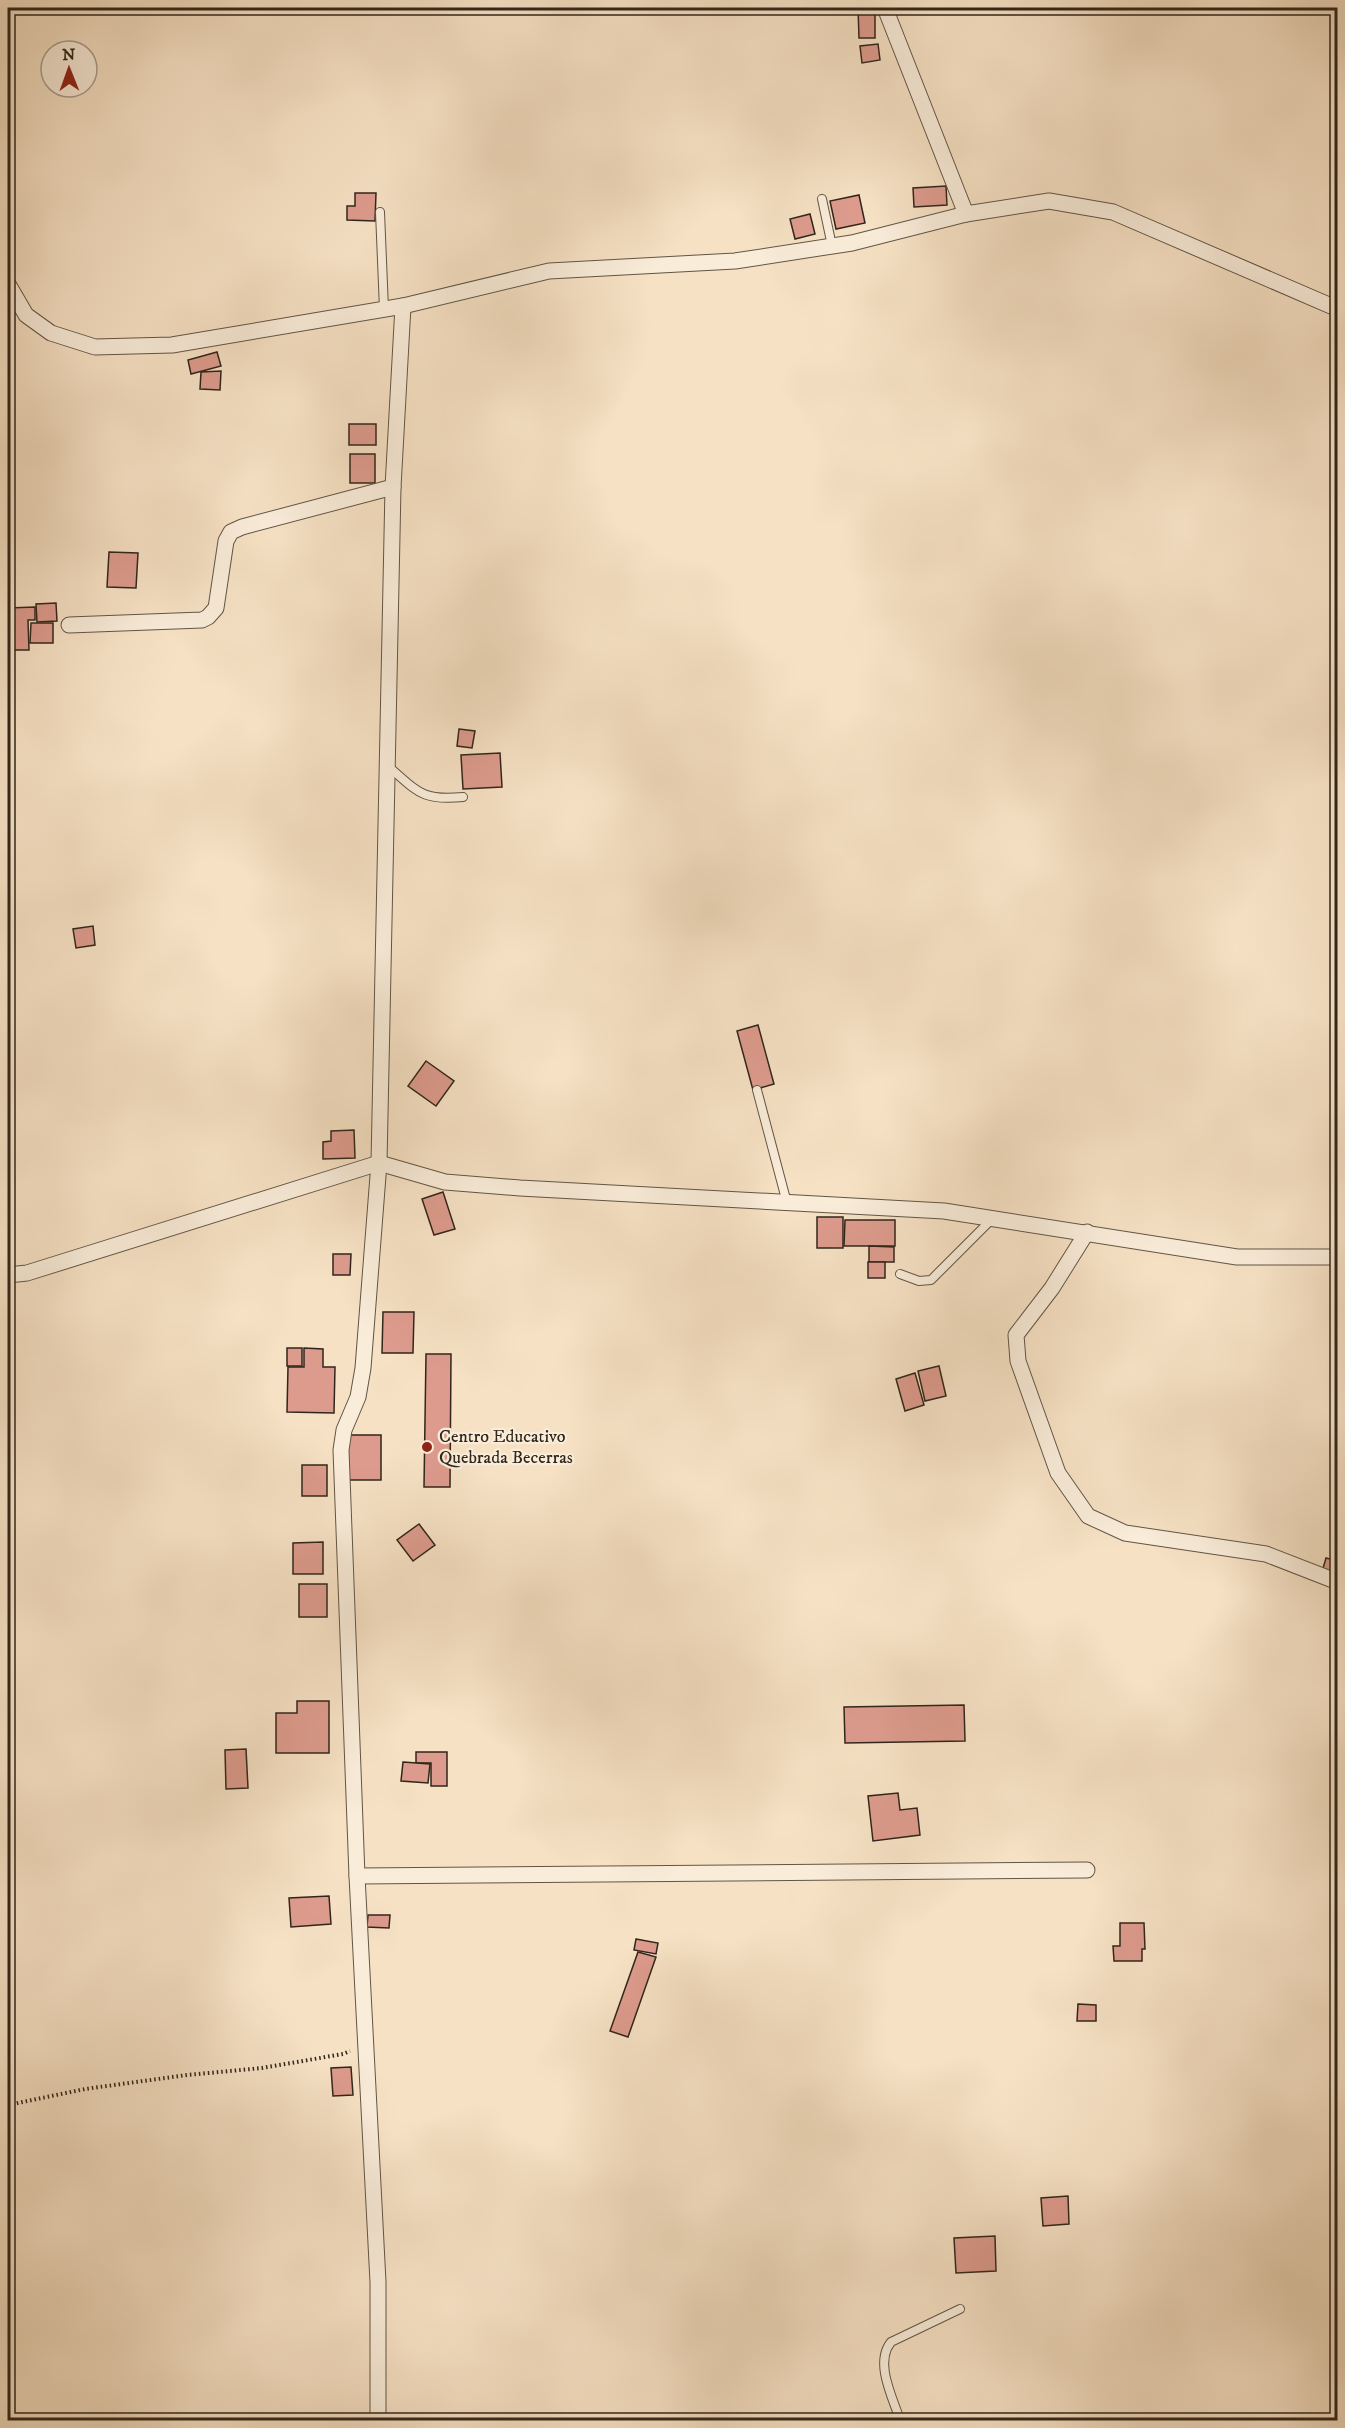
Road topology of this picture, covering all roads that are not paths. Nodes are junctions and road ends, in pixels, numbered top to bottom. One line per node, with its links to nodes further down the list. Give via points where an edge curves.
1 (885, 8): 4 (street)
2 (822, 199): 5 (lane)
3 (380, 212): 8 (lane)
4 (966, 214): 5 (street); 9 (street, via 1049,201 1113,212)
5 (832, 246): 7 (street, via 735,261 549,272)
6 (8, 284): 8 (street, via 26,315 51,333 95,347 172,345)
7 (403, 306): 8 (street); 10 (street)
8 (384, 309)
9 (1338, 309)
10 (393, 487): 11 (street, via 231,532 226,541 216,608 202,620); 12 (street)
11 (69, 625)
12 (387, 766): 13 (lane, via 425,796); 15 (street)
13 (462, 797)
14 (757, 1090): 16 (lane)
15 (380, 1163): 16 (street, via 445,1182); 21 (street, via 27,1273); 24 (street, via 363,1368 358,1397 340,1450)
16 (787, 1203): 17 (street, via 944,1211)
17 (992, 1218): 18 (street); 20 (lane, via 931,1280 919,1281)
18 (1087, 1232): 19 (street, via 1237,1257); 22 (street, via 1016,1335 1018,1361 1058,1473 1088,1516 1125,1533 1266,1554)
19 (1338, 1257)
20 (900, 1274)
21 (8, 1275)
22 (1338, 1582)
23 (1087, 1870): 24 (street)
24 (357, 1876): 26 (street, via 378,2282)
25 (960, 2309): 27 (lane, via 891,2342 885,2349 885,2372)
26 (378, 2421)
27 (900, 2421)

